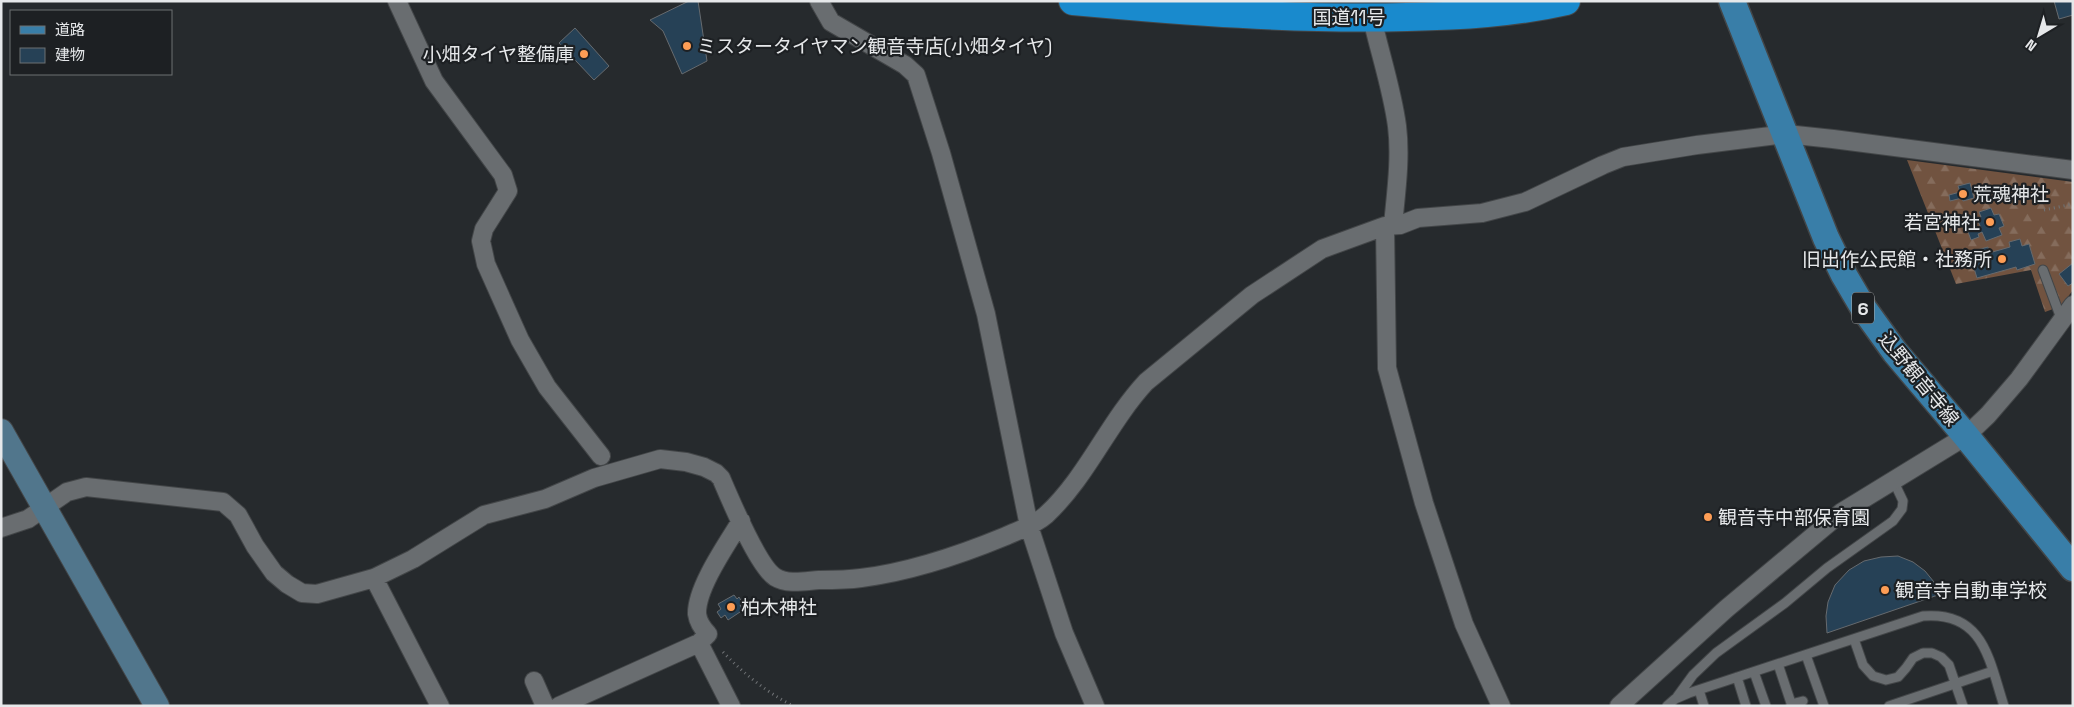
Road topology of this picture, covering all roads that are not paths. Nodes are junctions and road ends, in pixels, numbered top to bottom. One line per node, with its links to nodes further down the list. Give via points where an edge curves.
1 (397, 1): 15 (street, via 434,80 503,176 508,191 484,230 481,241 494,284 520,340 547,387)
2 (819, 1): 19 (street, via 831,22 905,65 916,75 986,314)
3 (1073, 1): 6 (highway, 国道11号, via 1282,16)
4 (1566, 1): 6 (highway, 国道11号, via 1494,14)
5 (1732, 1): 7 (main road, 込野観音寺線 / 6)
6 (1372, 18): 9 (street, via 1397,128 1398,162)
7 (1786, 134): 8 (street); 9 (street, via 1623,157 1525,202 1482,213 1418,218); 14 (main road, 込野観音寺線 / 6, via 1826,238 1864,309 1894,352)
8 (2073, 170)
9 (1389, 225): 19 (street, via 1322,249 1260,290 1146,382 1061,500); 43 (street, via 1387,368 1424,503 1464,624)
10 (2043, 270): 12 (lane)
11 (2073, 305): 12 (street)
12 (2062, 321): 14 (street, via 1988,415)
13 (1, 431): 17 (street)
14 (1966, 436): 16 (street); 21 (main road, 込野観音寺線 / 6)
15 (601, 456)
16 (1892, 480): 33 (lane, via 1902,501 1902,510 1893,521 1716,653); 44 (street, via 1842,512 1788,556)
17 (43, 507): 20 (street, via 28,519); 22 (street, via 67,492 86,487 223,502 238,515 274,573 302,593 317,594); 37 (street)
18 (741, 521): 19 (street, via 773,576 793,582 860,578 906,569 978,548); 22 (street, via 716,473 704,466 660,459 594,478 545,499 484,515 413,559); 23 (street, via 716,562 698,602 697,616)
19 (1029, 526): 42 (street, via 1064,633)
20 (1, 528)
21 (2073, 568)
22 (374, 578): 38 (street)
23 (703, 639): 40 (street); 41 (street)
24 (1854, 639): 25 (lane); 27 (lane, via 1923,616 1940,615 1956,619 1971,630 1984,644); 31 (lane, via 1863,665 1873,676 1886,680 1898,677 1913,658 1922,653 1932,653 1949,665)
25 (1806, 655): 26 (lane); 49 (lane)
26 (1778, 664): 28 (lane); 35 (lane)
27 (1993, 671): 31 (lane); 51 (lane)
28 (1754, 672): 29 (lane); 48 (lane)
29 (1737, 677): 32 (lane); 47 (lane)
30 (534, 681): 39 (street)
31 (1956, 683): 36 (lane); 50 (lane)
32 (1699, 690): 33 (lane); 46 (lane)
33 (1675, 699): 45 (lane)
34 (1803, 701): 35 (lane)
35 (1791, 705)
36 (1894, 705)
37 (157, 706)
38 (440, 706)
39 (545, 706)
40 (559, 706)
41 (731, 706)
42 (1095, 706)
43 (1501, 706)
44 (1619, 706)
45 (1667, 706)
46 (1704, 706)
47 (1746, 706)
48 (1766, 706)
49 (1824, 706)
50 (1963, 706)
51 (2004, 706)

